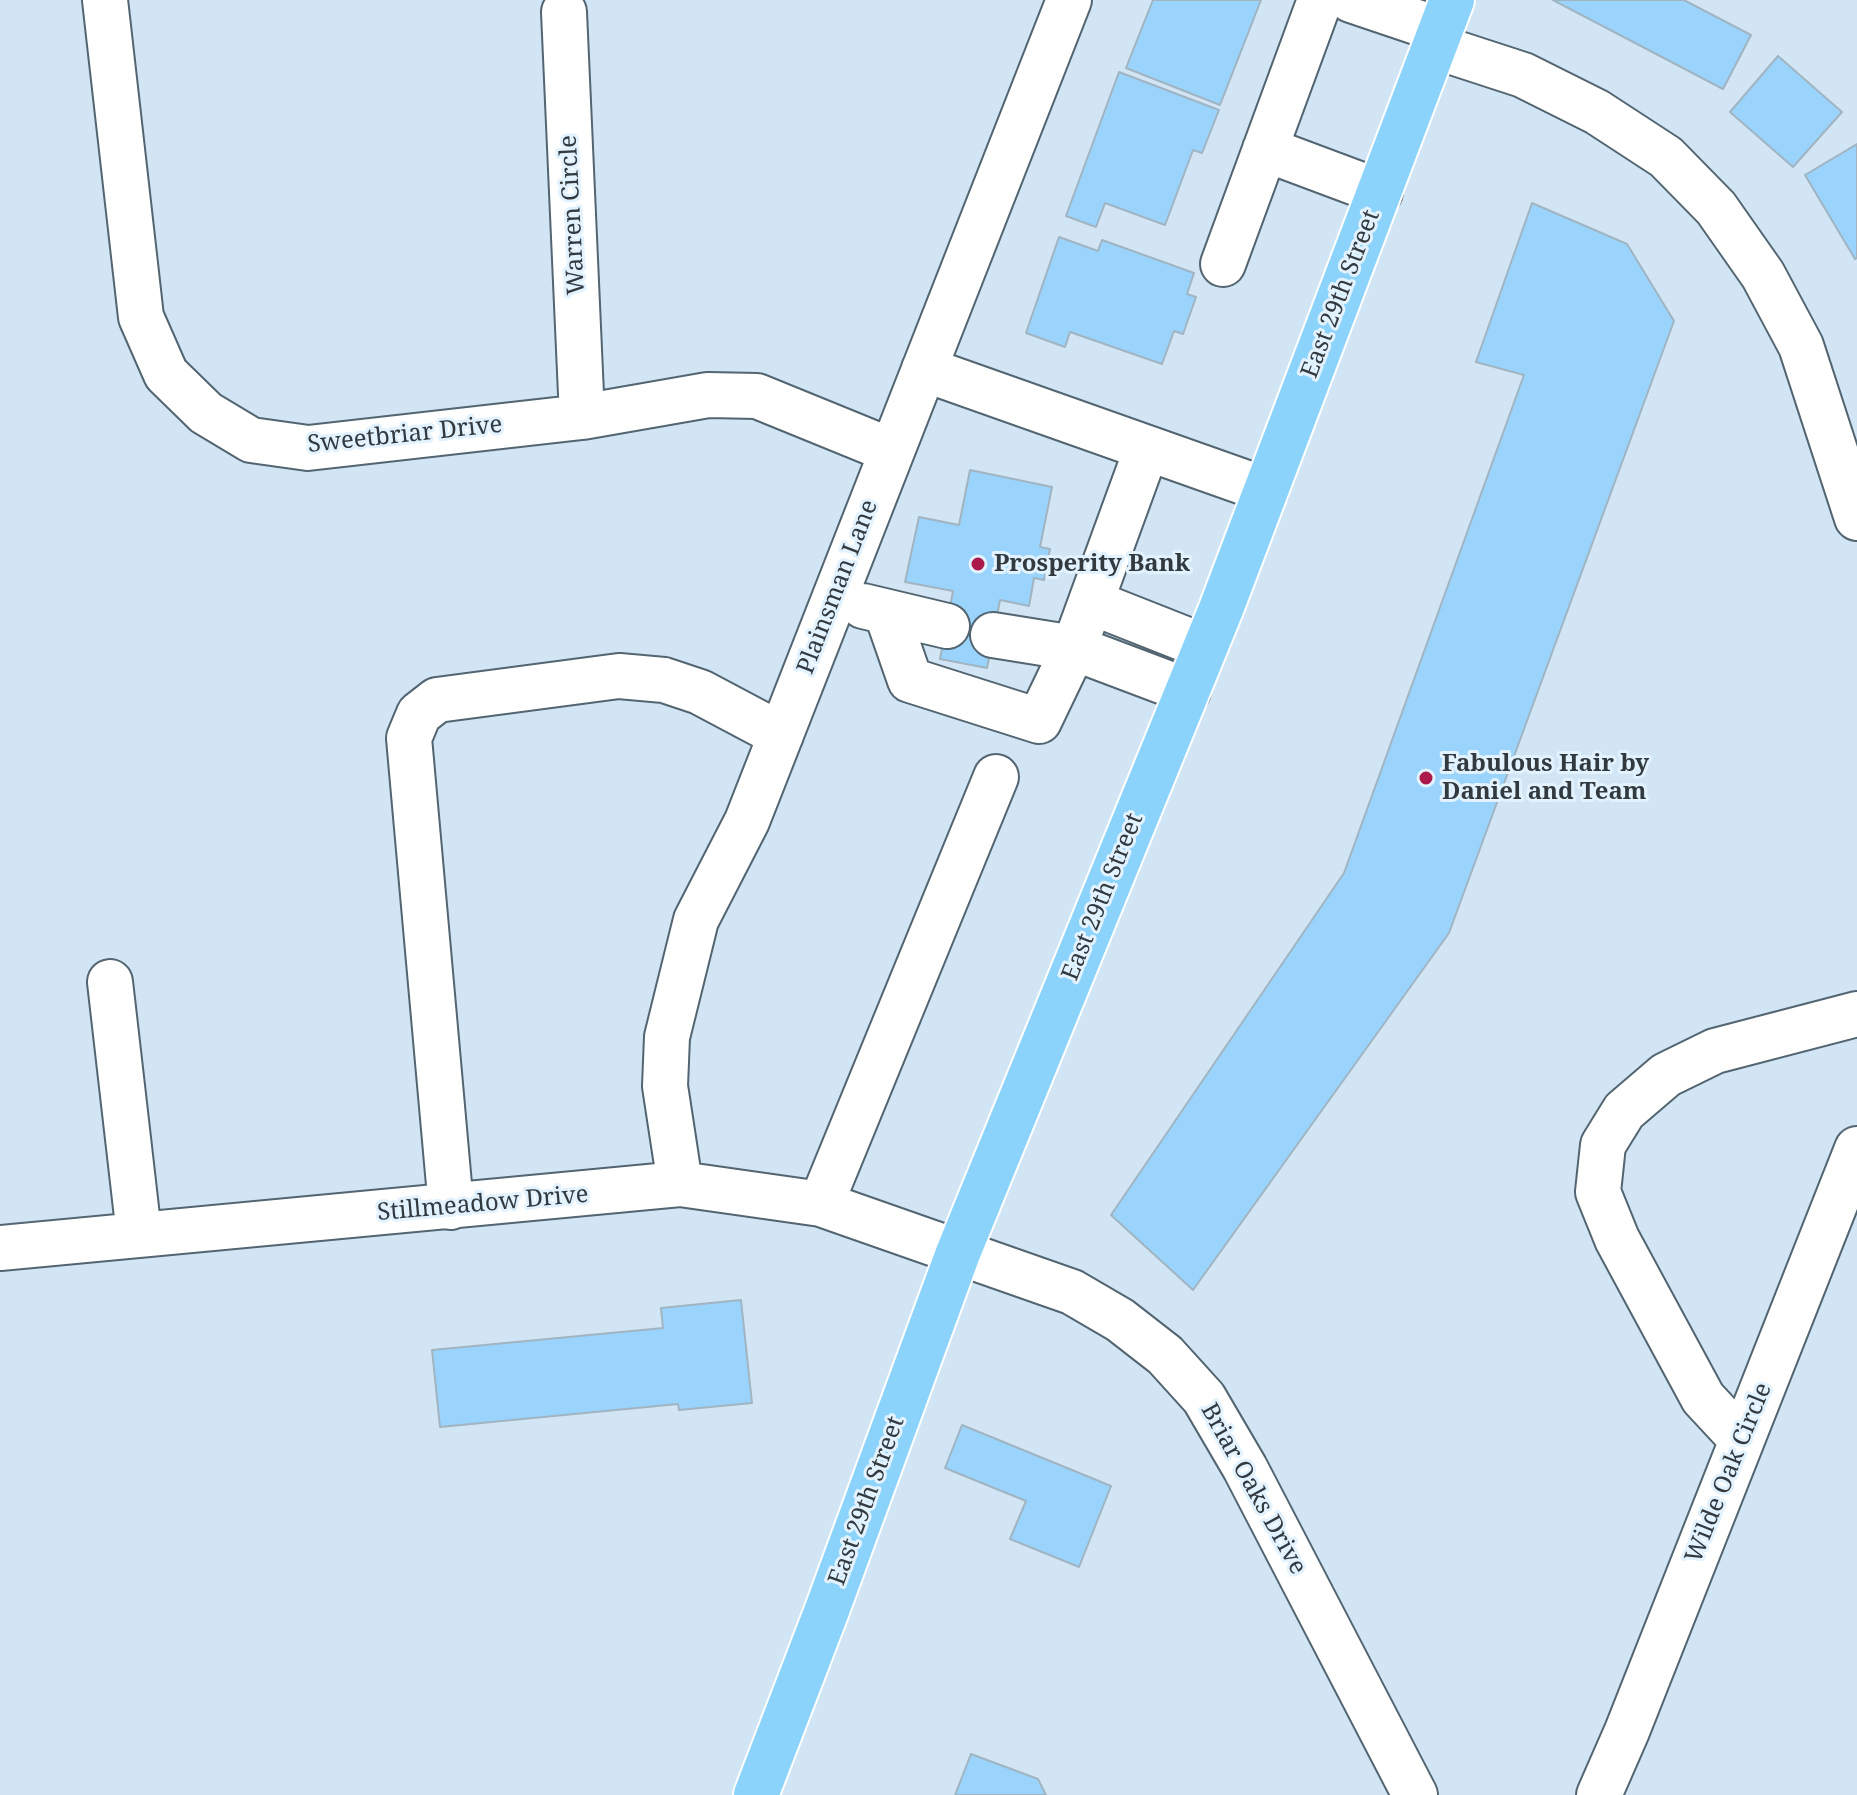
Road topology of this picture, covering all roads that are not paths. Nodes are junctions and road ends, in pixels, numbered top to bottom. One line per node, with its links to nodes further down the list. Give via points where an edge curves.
1 (105, 0): 11 (street, Sweetbriar Drive, via 141,317 166,374 206,413 251,440 308,448)
2 (1069, 0): 10 (street, Plainsman Lane)
3 (1320, 0): 7 (street)
4 (1351, 0): 6 (street)
5 (564, 12): 11 (street, Warren Circle)
6 (1442, 25): 8 (main road, East 29th Street); 15 (street, via 1666,157 1716,208 1763,275 1801,346)
7 (1265, 149): 8 (street); 9 (street)
8 (1380, 192): 14 (main road, East 29th Street)
9 (1223, 264)
10 (924, 369): 12 (street); 13 (street, Plainsman Lane)
11 (582, 417): 13 (street, Sweetbriar Drive, via 708,395 757,396)
12 (1147, 448): 14 (street); 17 (street)
13 (892, 451): 16 (street, Plainsman Lane)
14 (1266, 490): 21 (main road, East 29th Street)
15 (1857, 518)
16 (834, 597): 18 (street); 24 (street, Plainsman Lane)
17 (1091, 602): 21 (street); 22 (street)
18 (887, 614): 19 (street); 22 (street, via 910,680 1039,721)
19 (947, 626)
20 (993, 635): 22 (street)
21 (1205, 647): 23 (main road, East 29th Street)
22 (1074, 648): 23 (street)
23 (1188, 691): 34 (main road, East 29th Street)
24 (781, 735): 29 (street, Plainsman Lane, via 747,821 696,920 667,1037 665,1086); 31 (street, via 700,692 664,680 619,676 437,700 419,714 409,738)
25 (996, 777): 30 (street)
26 (110, 982): 32 (street)
27 (1857, 1014): 35 (street, via 1715,1051 1666,1075 1624,1111 1603,1145 1598,1192 1617,1239 1703,1398)
28 (1857, 1149): 35 (street, Wilde Oak Circle)
29 (680, 1184): 30 (street, Stillmeadow Drive); 31 (street, Stillmeadow Drive)
30 (821, 1204): 34 (street, Stillmeadow Drive)
31 (451, 1207): 32 (street, Stillmeadow Drive)
32 (139, 1234): 33 (street, Stillmeadow Drive)
33 (0, 1248)
34 (958, 1253): 36 (main road, East 29th Street); 37 (street, Briar Oaks Drive, via 1072,1292 1120,1320 1165,1355 1204,1398)
35 (1742, 1440): 38 (street, Wilde Oak Circle)
36 (756, 1795)
37 (1415, 1795)
38 (1599, 1795)

